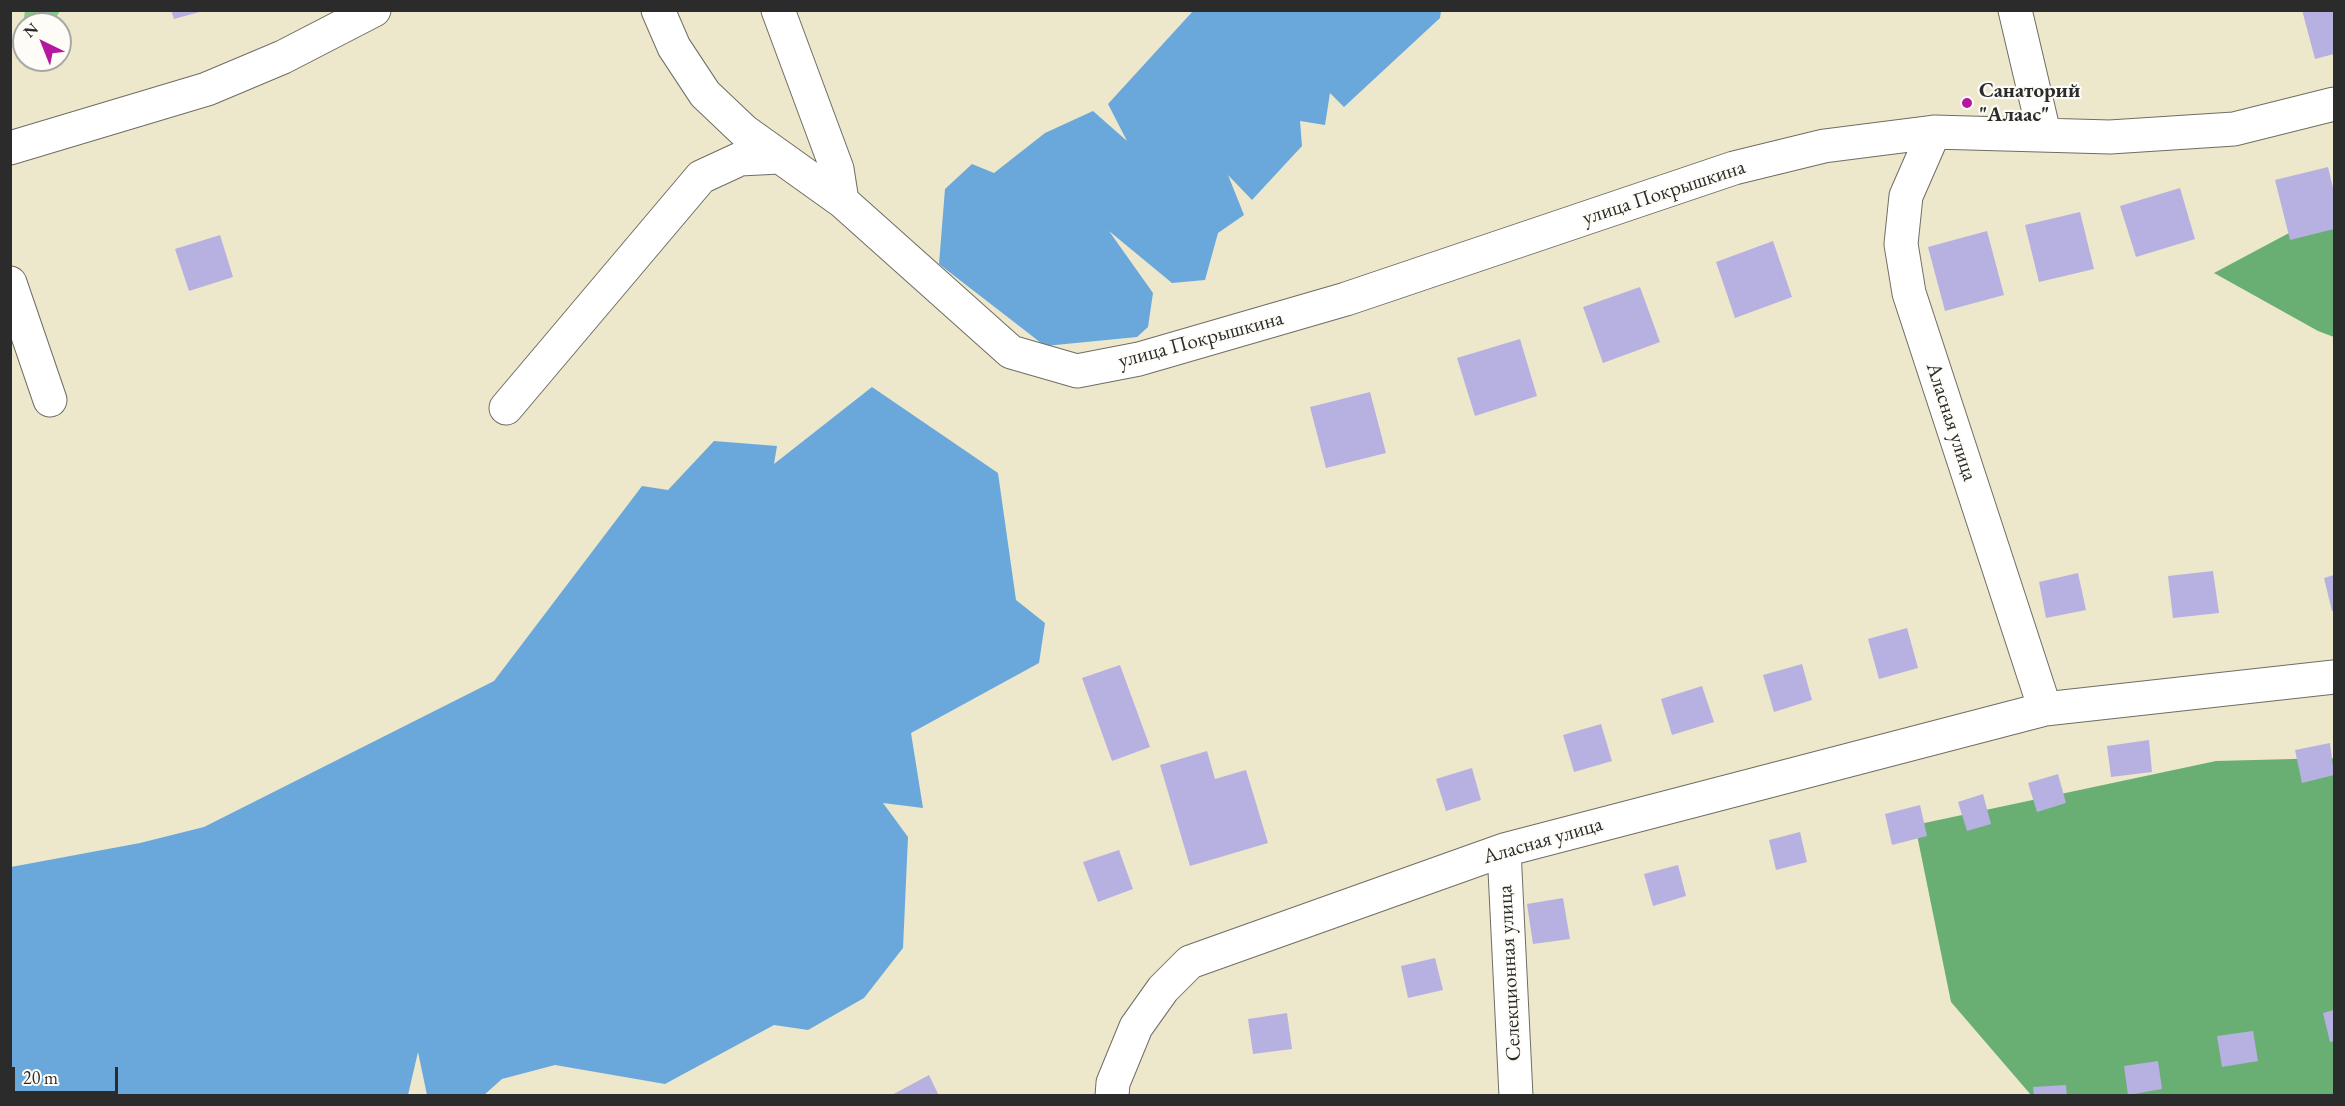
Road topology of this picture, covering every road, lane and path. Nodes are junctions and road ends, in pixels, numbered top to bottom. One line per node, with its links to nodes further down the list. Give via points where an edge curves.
1 (374, 10): 8 (street, via 283,57 207,89)
2 (658, 10): 9 (street, via 674,47 705,94)
3 (778, 10): 10 (street, via 837,169)
4 (2015, 10): 7 (street)
5 (2334, 104): 7 (street, улица Покрышкина, via 2234,129 2110,137)
6 (1934, 132): 7 (street, улица Покрышкина); 10 (street, улица Покрышкина, via 1824,146 1734,168 1346,299 1140,359 1077,371 1011,352); 15 (street, Аласная улица, via 1906,196 1900,244 1909,293)
7 (2044, 133)
8 (10, 148)
9 (779, 157): 10 (street); 13 (street, via 740,159 701,177)
10 (842, 201)
11 (10, 283): 12 (street)
12 (50, 400)
13 (506, 408)
14 (2334, 677): 15 (street, Аласная улица)
15 (2045, 709): 16 (street, Аласная улица)
16 (1504, 850): 17 (street, Аласная улица, via 1190,962 1163,989 1136,1028); 18 (street, Селекционная улица)
17 (1109, 1091)
18 (1516, 1095)

